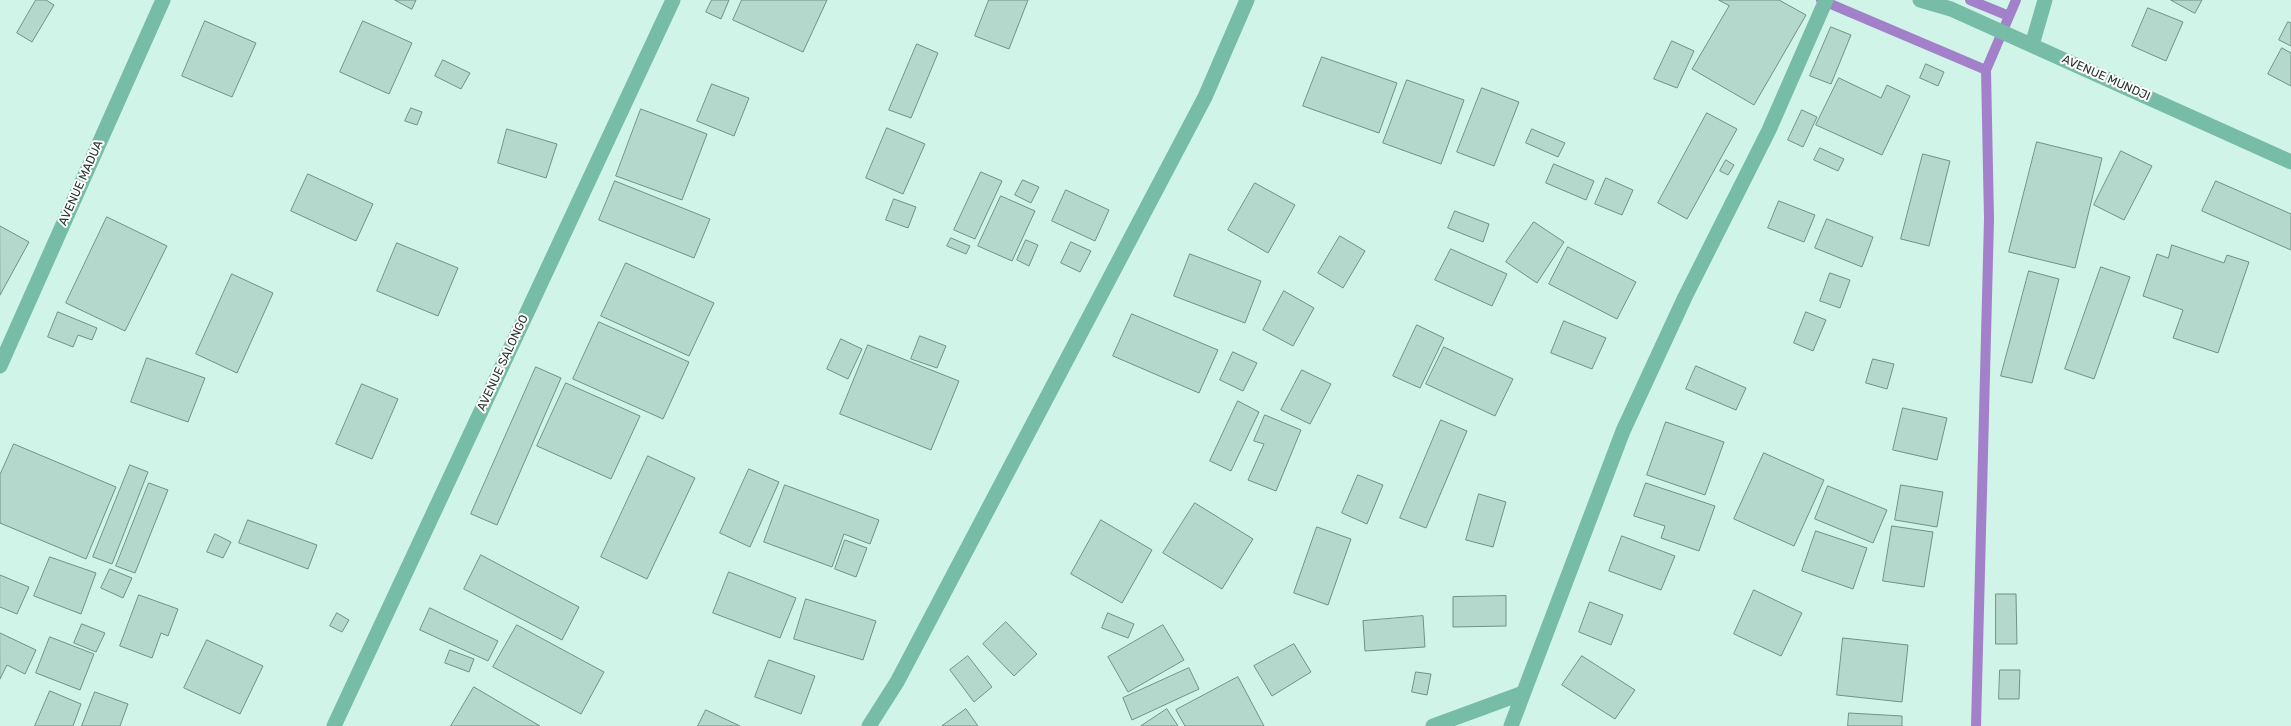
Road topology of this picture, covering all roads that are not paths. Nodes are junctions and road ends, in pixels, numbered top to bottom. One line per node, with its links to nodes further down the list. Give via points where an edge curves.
1 (162, 0): 10 (street, AVENUE MADUA)
2 (673, 0): 12 (street, AVENUE SALONGO)
3 (1247, 0): 13 (street, via 1205,97 897,682)
4 (1826, 0): 11 (street, via 1769,130 1622,431)
5 (1920, 0): 7 (street, AVENUE MUNDJI)
6 (2046, 0): 8 (street)
7 (1954, 5): 8 (street, AVENUE MUNDJI, via 1969,18)
8 (2032, 45): 9 (street, AVENUE MUNDJI)
9 (2291, 162)
10 (0, 366)
11 (1523, 693): 14 (street); 15 (street)
12 (334, 726)
13 (869, 726)
14 (1433, 726)
15 (1510, 726)

